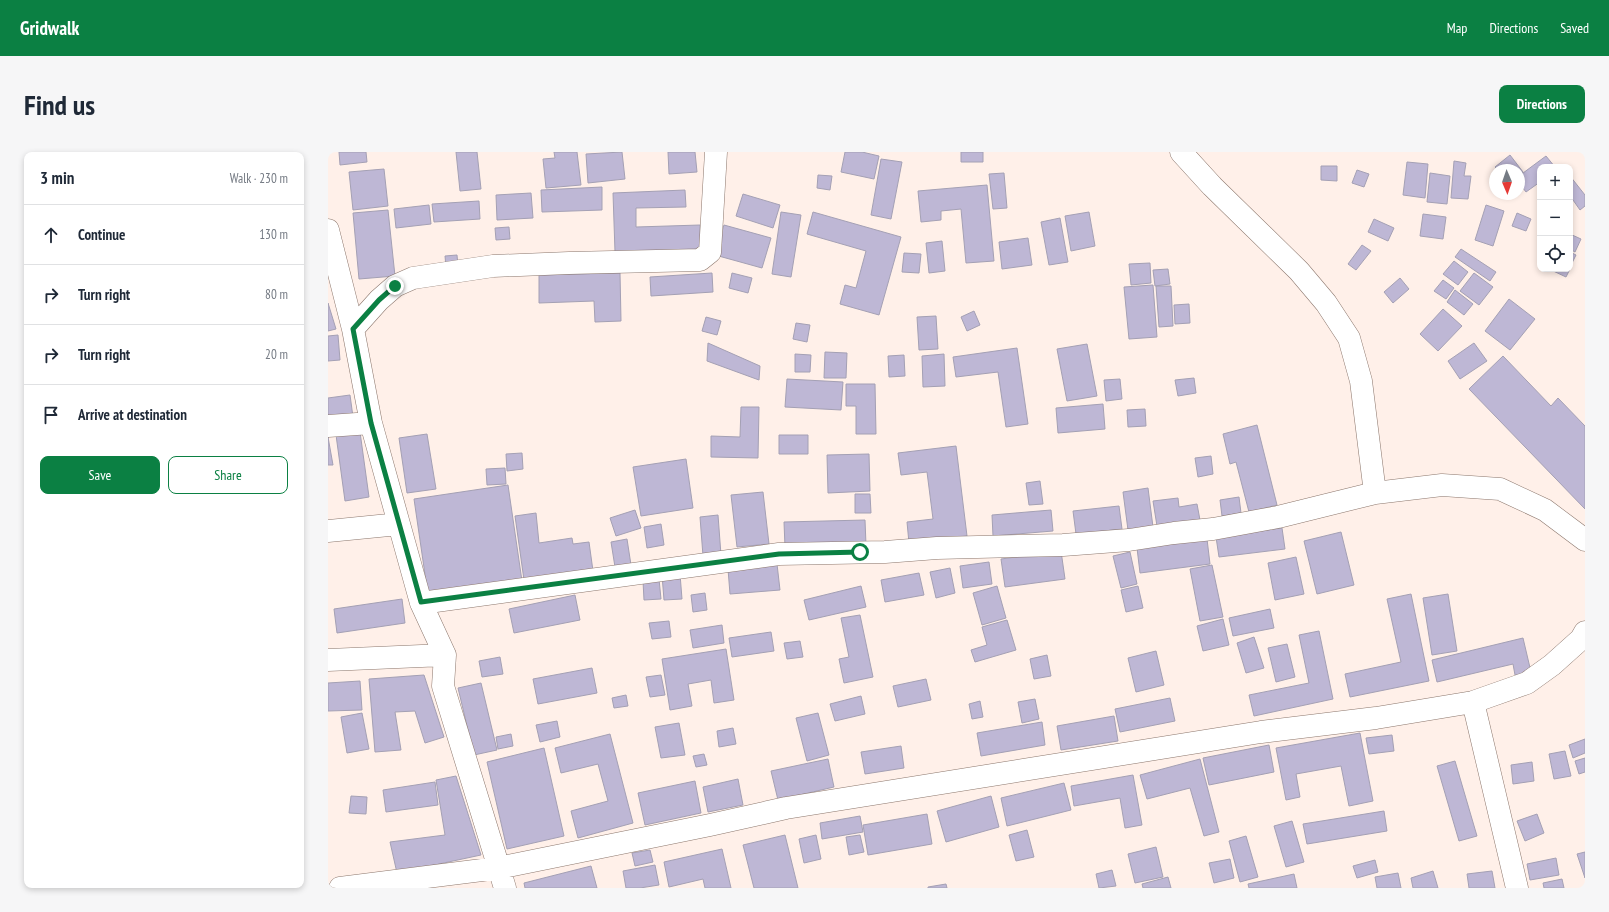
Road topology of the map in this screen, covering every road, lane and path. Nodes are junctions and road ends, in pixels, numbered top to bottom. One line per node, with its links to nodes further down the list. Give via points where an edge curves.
1 (716, 152): 4 (street, via 710,252 700,260 494,266 413,278 395,286)
2 (1181, 152): 7 (street, via 1299,271 1349,338 1361,381)
3 (328, 230): 4 (street)
4 (353, 329): 5 (street)
5 (371, 423): 6 (street); 8 (street)
6 (328, 426)
7 (1375, 493): 10 (street, via 1442,485 1500,489 1545,510); 11 (street, via 1270,519 1129,540 1063,545 779,554)
8 (399, 524): 9 (street); 11 (street)
9 (328, 531)
10 (1585, 540)
11 (421, 602): 13 (street)
12 (1585, 632): 15 (street, via 1581,639 1552,665 1527,683)
13 (445, 655): 14 (street); 16 (street, via 443,686)
14 (328, 660)
15 (1473, 702): 16 (street, via 1376,718 1261,732 777,809); 18 (street)
16 (502, 878): 17 (street)
17 (340, 888)
18 (1517, 888)

